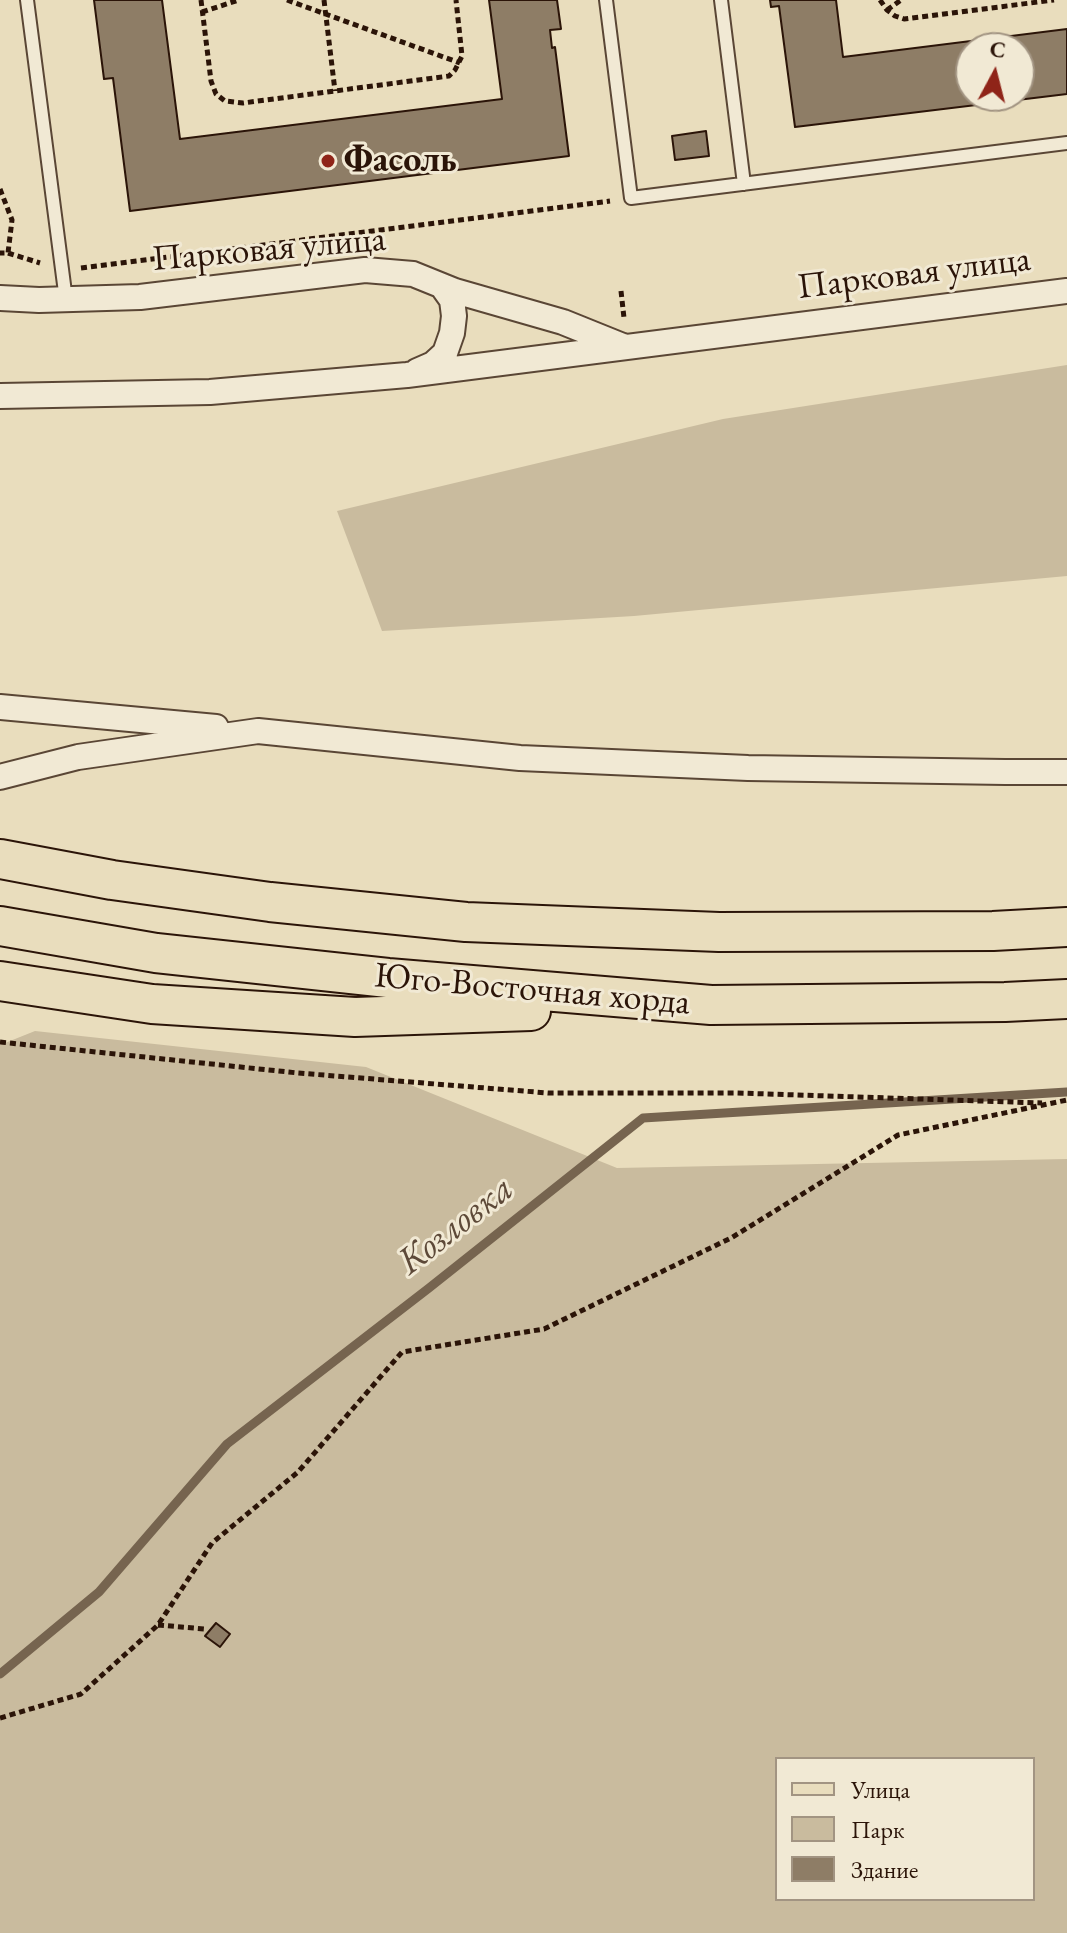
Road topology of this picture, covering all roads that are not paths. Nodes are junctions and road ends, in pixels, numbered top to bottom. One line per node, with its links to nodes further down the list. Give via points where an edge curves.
1 (27, 0): 9 (lane)
2 (606, 0): 5 (lane, via 631,198)
3 (721, 0): 5 (lane)
4 (1067, 143): 5 (lane)
5 (744, 184)
6 (442, 286): 9 (street, Парковая улица, via 413,274 365,270 140,297); 10 (street, Парковая улица, via 563,322); 11 (street, via 452,300 454,316 445,353)
7 (1067, 291): 10 (street, Парковая улица)
8 (0, 298): 9 (street, Парковая улица)
9 (66, 300)
10 (627, 348): 11 (street, Парковая улица)
11 (407, 375): 12 (street, Парковая улица, via 210,392)
12 (0, 396)
13 (0, 707): 14 (street)
14 (258, 731): 15 (street, via 520,758); 16 (street, via 78,757)
15 (1067, 772)
16 (0, 777)
17 (0, 859): 19 (main road, Юго-Восточная хорда, via 270,902 466,922 719,932)
18 (0, 926): 22 (main road, Юго-Восточная хорда, via 156,953)
19 (1067, 927)
20 (0, 981): 22 (main road, via 152,1004 355,1017)
21 (1067, 999): 22 (main road, Юго-Восточная хорда)
22 (711, 1005)

